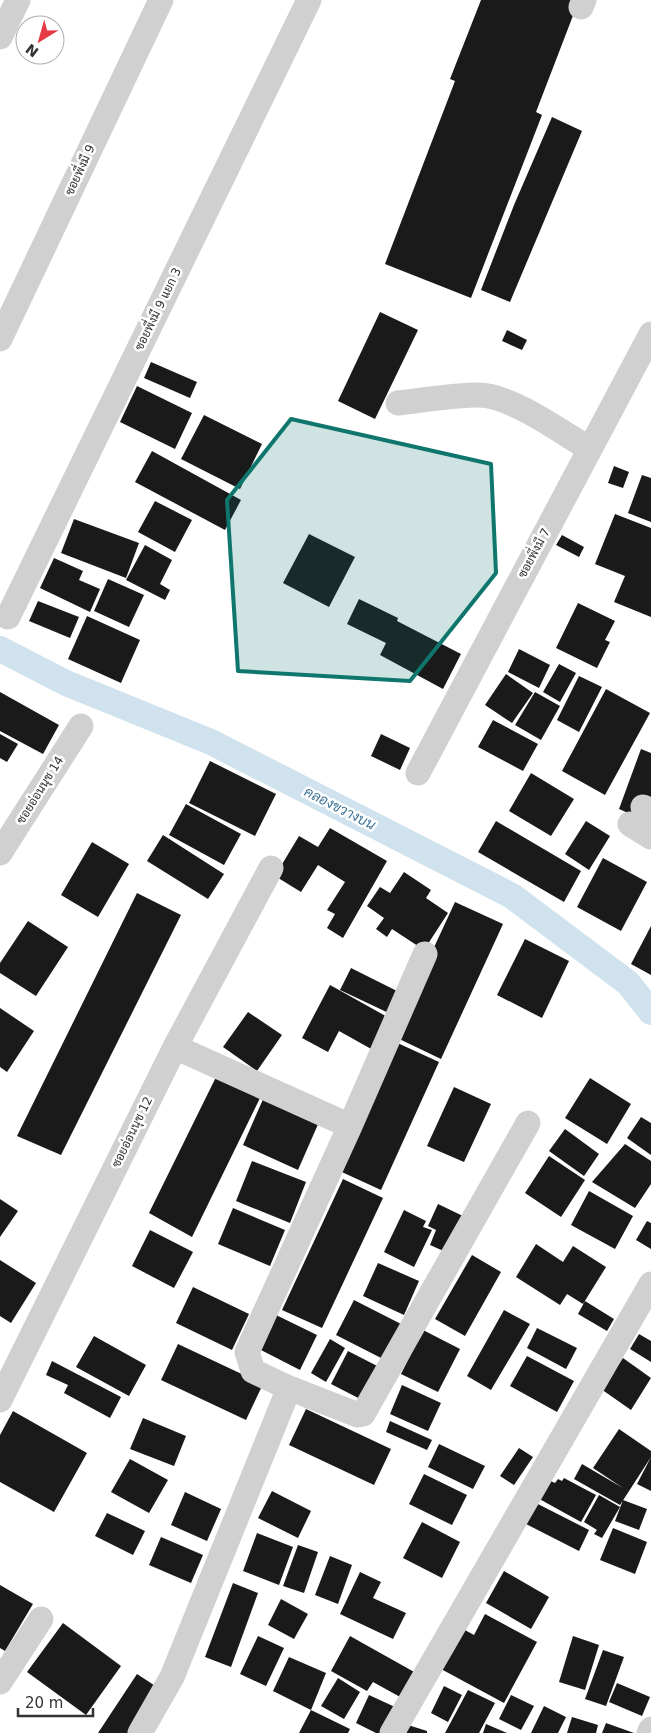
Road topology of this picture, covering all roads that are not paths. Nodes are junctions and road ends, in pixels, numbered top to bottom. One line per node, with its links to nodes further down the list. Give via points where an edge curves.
1 (18, 0): 4 (street)
2 (161, 0): 6 (street, ซอยพึ่งมี 9)
3 (309, 0): 9 (street, ซอยพึ่งมี 9 แยก 3)
4 (0, 37)
5 (651, 334): 8 (street, ซอยพึ่งมี 7)
6 (0, 340)
7 (398, 403): 8 (street, via 481,395 509,403)
8 (590, 449): 11 (street, ซอยพึ่งมี 7)
9 (8, 617)
10 (81, 726): 14 (street, ซอยอ่อนนุช 14)
11 (418, 773)
12 (641, 814): 13 (street)
13 (651, 837)
14 (0, 853)
15 (271, 868): 17 (street, ซอยอ่อนนุช 12)
16 (425, 954): 19 (street)
17 (175, 1047): 19 (street); 22 (street, ซอยอ่อนนุช 12)
18 (528, 1123): 21 (street, via 363,1414 358,1415)
19 (350, 1126): 21 (street, via 247,1352 253,1371)
20 (651, 1284): 27 (street)
21 (289, 1388): 26 (street, via 172,1677)
22 (0, 1400)
23 (41, 1620): 24 (street)
24 (0, 1682)
25 (651, 1729): 28 (street)
26 (140, 1733)
27 (392, 1733)
28 (649, 1733)

